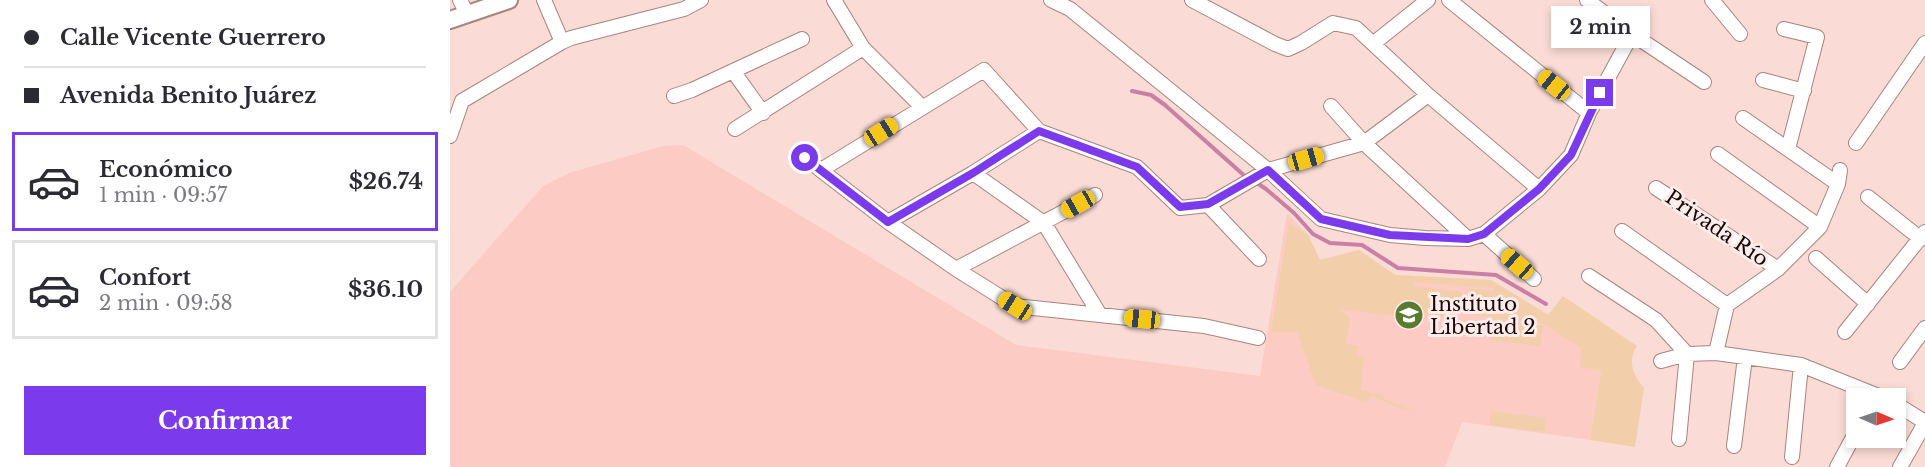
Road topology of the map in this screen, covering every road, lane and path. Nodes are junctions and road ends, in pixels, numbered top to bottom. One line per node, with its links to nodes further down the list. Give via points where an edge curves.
1 (509, 0): 11 (street)
2 (544, 0): 17 (street)
3 (701, 0): 17 (street, via 684,9)
4 (834, 0): 20 (street)
5 (1051, 0): 42 (street, via 1070,9)
6 (1192, 0): 18 (street, via 1288,49 1333,23 1356,28)
7 (1428, 0): 18 (street)
8 (1449, 0): 30 (street)
9 (1587, 0): 14 (street)
10 (1712, 0): 15 (street)
11 (463, 7): 12 (street)
12 (450, 20)
13 (1784, 29): 24 (street, via 1816,38)
14 (1632, 33): 23 (street); 30 (street)
15 (1740, 34)
16 (802, 39): 21 (street)
17 (562, 42): 34 (street, via 462,101)
18 (1374, 43): 25 (street)
19 (1925, 43): 36 (street)
20 (863, 48): 28 (street); 29 (street)
21 (733, 71): 26 (street); 29 (street)
22 (1763, 80): 24 (street)
23 (1704, 82)
24 (1804, 91): 37 (street)
25 (1428, 95): 35 (street); 44 (street)
26 (674, 96)
27 (1330, 106): 35 (street)
28 (922, 107): 33 (street, via 984,70); 40 (street)
29 (763, 112): 32 (street)
30 (1589, 113): 44 (street, via 1571,155)
31 (1743, 118): 37 (street)
32 (735, 129)
33 (1039, 131): 41 (street); 47 (street, via 1137,167 1180,207)
34 (450, 136)
35 (1364, 143): 42 (street); 54 (street)
36 (1856, 143)
37 (1788, 149): 50 (street, via 1839,177)
38 (1718, 154): 50 (street)
39 (805, 158): 40 (street)
40 (821, 170): 48 (street)
41 (973, 173): 48 (street); 49 (street)
42 (1257, 176): 47 (street); 54 (street, via 1321,219 1390,235)
43 (1656, 188): 58 (street, Privada Río)
44 (1539, 189): 52 (street)
45 (1095, 195): 49 (street)
46 (1868, 197): 53 (street)
47 (1208, 204): 56 (street)
48 (888, 222): 57 (street)
49 (1044, 223): 57 (street); 63 (street)
50 (1820, 226): 58 (street)
51 (1622, 231): 62 (street)
52 (1484, 234): 54 (street); 60 (street)
53 (1923, 236): 61 (street)
54 (1468, 239)
55 (1816, 258): 61 (street)
56 (1259, 260)
57 (956, 269): 63 (street, via 1015,306)
58 (1778, 269): 62 (street)
59 (1589, 276): 68 (street, via 1656,320)
60 (1534, 279)
61 (1869, 304): 65 (street)
62 (1727, 305): 67 (street)
63 (1100, 315): 66 (street, via 1204,326)
64 (1925, 328): 71 (street)
65 (1845, 332)
66 (1258, 338)
67 (1716, 353): 68 (street); 69 (street)
68 (1687, 354): 70 (street); 76 (street)
69 (1745, 357): 72 (street); 77 (street)
70 (1661, 361)
71 (1900, 362)
72 (1801, 365): 73 (street); 79 (street)
73 (1855, 388)
74 (1906, 411): 75 (street)
75 (1925, 423): 81 (street)
76 (1679, 439)
77 (1734, 446)
78 (1847, 448): 80 (street)
79 (1792, 457)
80 (1837, 467)
81 (1900, 467)

